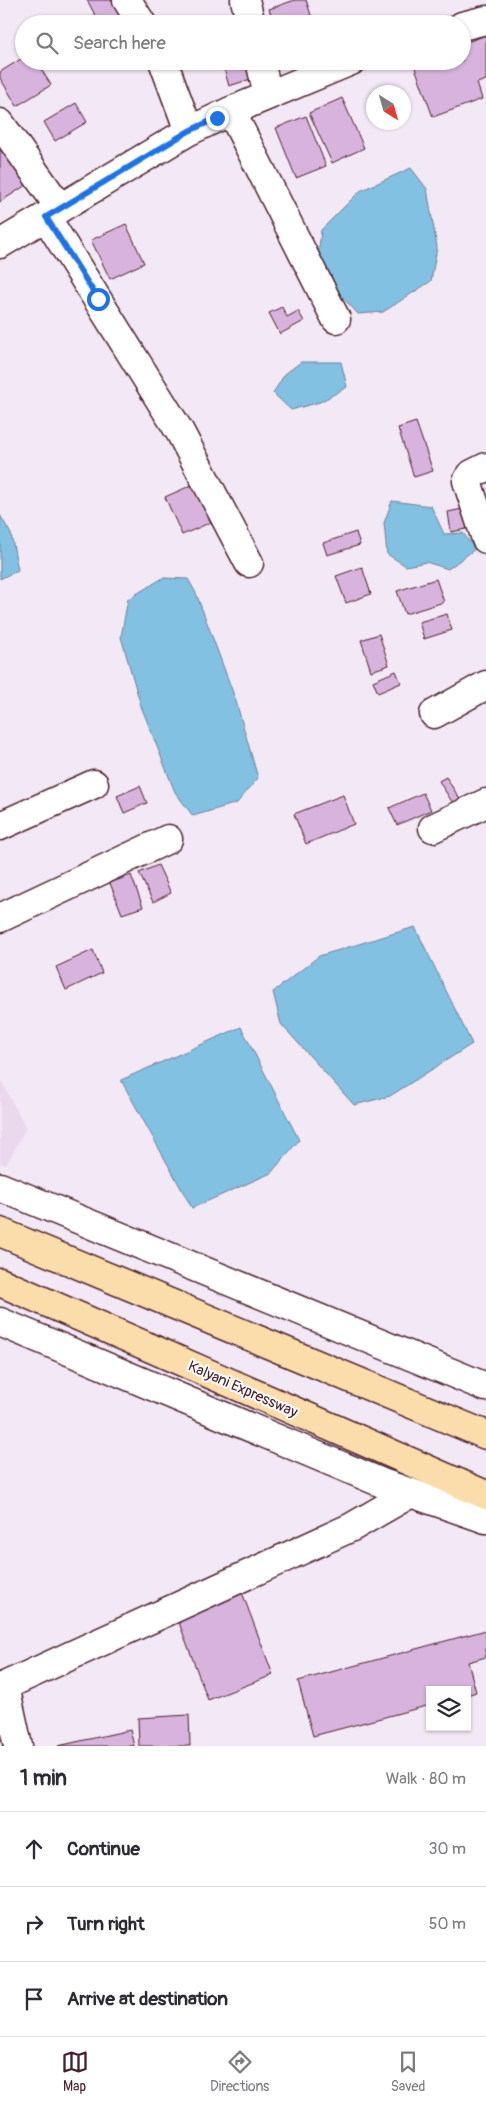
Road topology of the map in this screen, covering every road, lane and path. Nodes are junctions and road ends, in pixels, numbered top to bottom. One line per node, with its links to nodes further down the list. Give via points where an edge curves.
1 (127, 0): 3 (street)
2 (245, 0): 4 (street)
3 (136, 15)
4 (249, 15)
5 (486, 20): 6 (street)
6 (471, 24)
7 (166, 70): 13 (street)
8 (262, 70): 10 (street)
9 (330, 70): 10 (street)
10 (268, 95): 11 (street)
11 (232, 111): 13 (street); 16 (street)
12 (0, 123): 14 (street)
13 (189, 131): 14 (street)
14 (53, 212): 15 (street); 19 (street, via 180,432)
15 (0, 244)
16 (336, 319)
17 (486, 467): 18 (street, via 472,474 467,481)
18 (486, 539)
19 (249, 564)
20 (486, 685): 21 (street)
21 (434, 714)
22 (94, 784): 24 (street)
23 (486, 803): 25 (street)
24 (0, 826)
25 (433, 828)
26 (168, 839): 27 (street)
27 (0, 918)
28 (0, 1187): 32 (street)
29 (0, 1232): 33 (highway)
30 (0, 1282): 35 (highway, Kalyani Expressway)
31 (0, 1322): 34 (street)
32 (486, 1387)
33 (486, 1435)
34 (411, 1493): 36 (street); 37 (street, via 352,1527)
35 (486, 1495)
36 (486, 1519)
37 (2, 1687): 38 (street)
38 (18, 1746)

